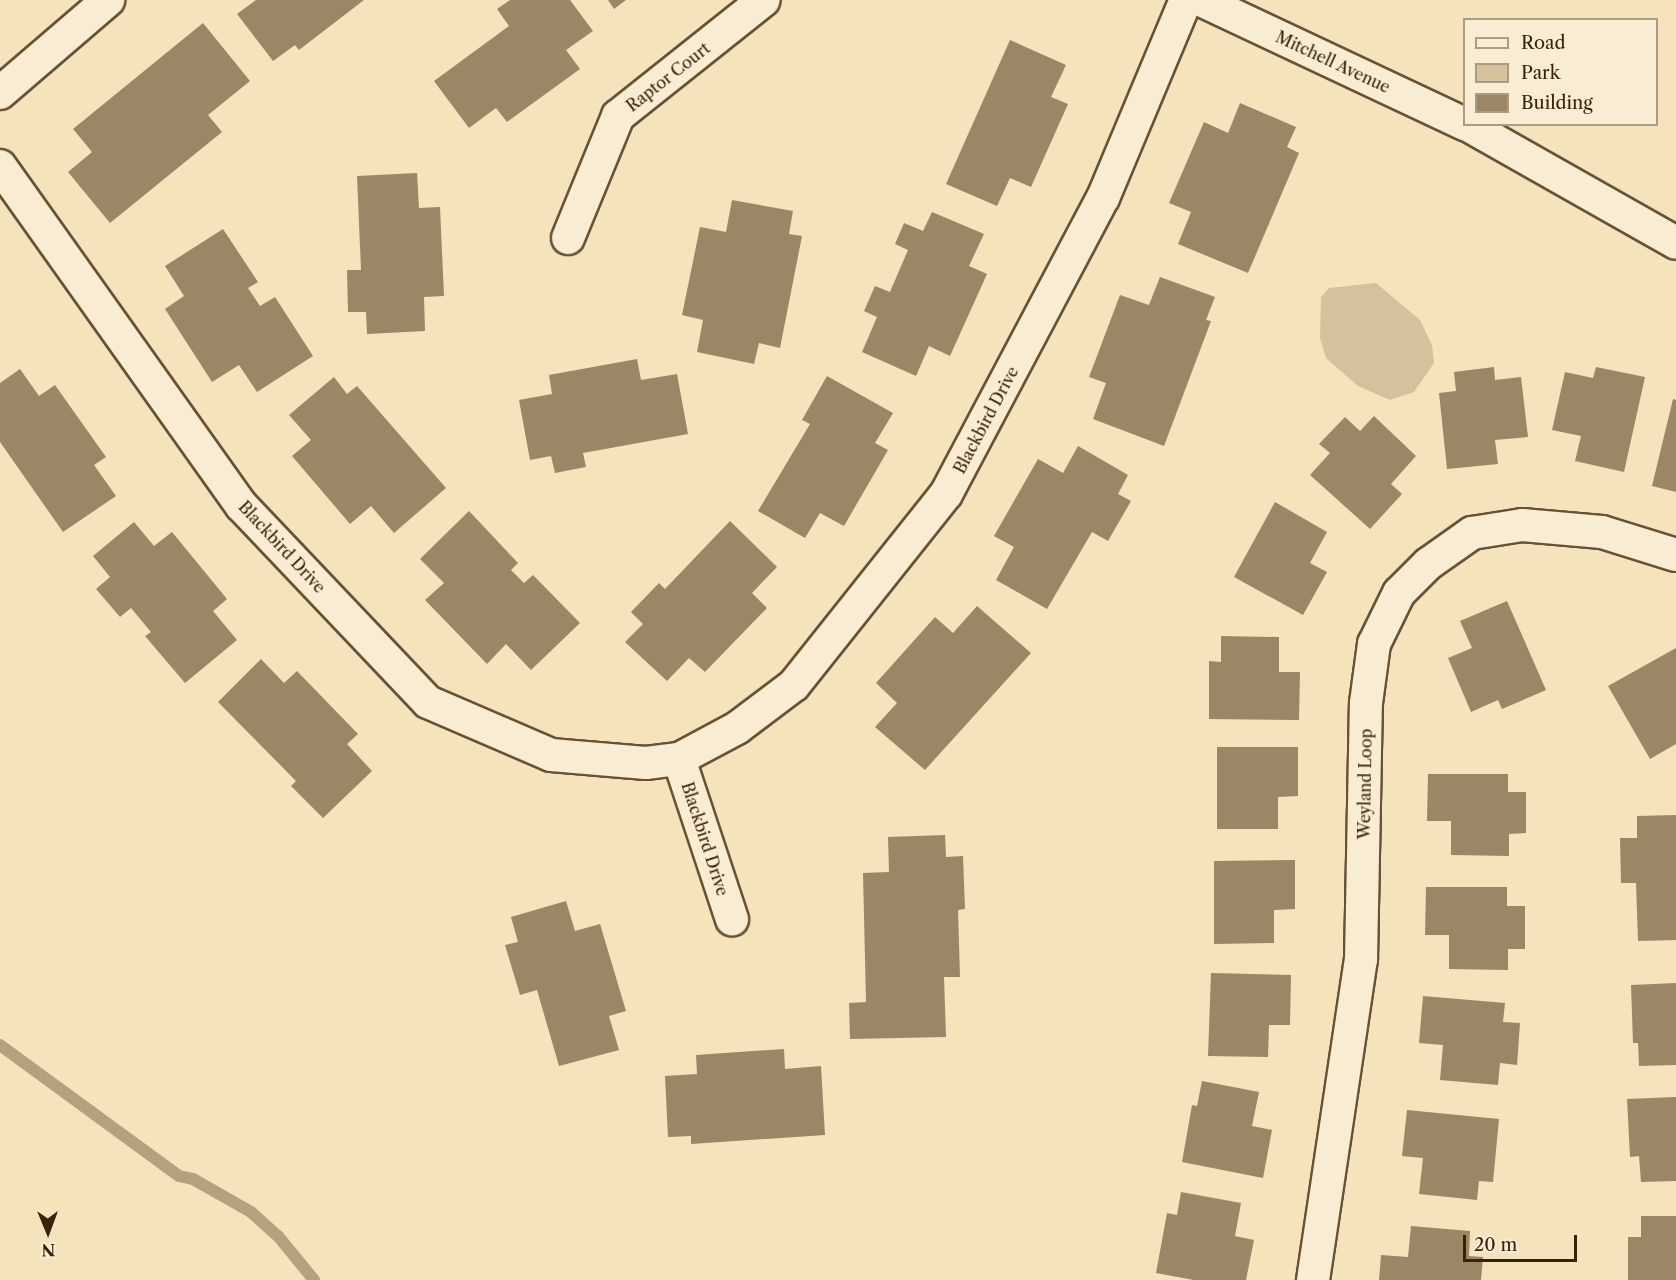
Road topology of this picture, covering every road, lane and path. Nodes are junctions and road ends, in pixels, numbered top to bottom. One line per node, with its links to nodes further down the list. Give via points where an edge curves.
1 (108, 0): 5 (street)
2 (764, 0): 9 (street, Raptor Court, via 618,116)
3 (1186, 0): 12 (street, Blackbird Drive, via 1103,198 946,494 795,685 737,728)
4 (1201, 0): 6 (street, Mitchell Avenue)
5 (0, 93)
6 (1463, 123)
7 (1470, 126): 10 (street, Mitchell Avenue)
8 (0, 166): 12 (street, Blackbird Drive, via 242,506 428,702 551,755 646,763)
9 (568, 238)
10 (1676, 243)
11 (1676, 555): 14 (street, Weyland Loop, via 1602,532 1522,525 1472,533 1428,564 1399,593 1374,644 1366,703 1360,960)
12 (679, 759): 13 (street, Blackbird Drive)
13 (732, 919)
14 (1313, 1280)

